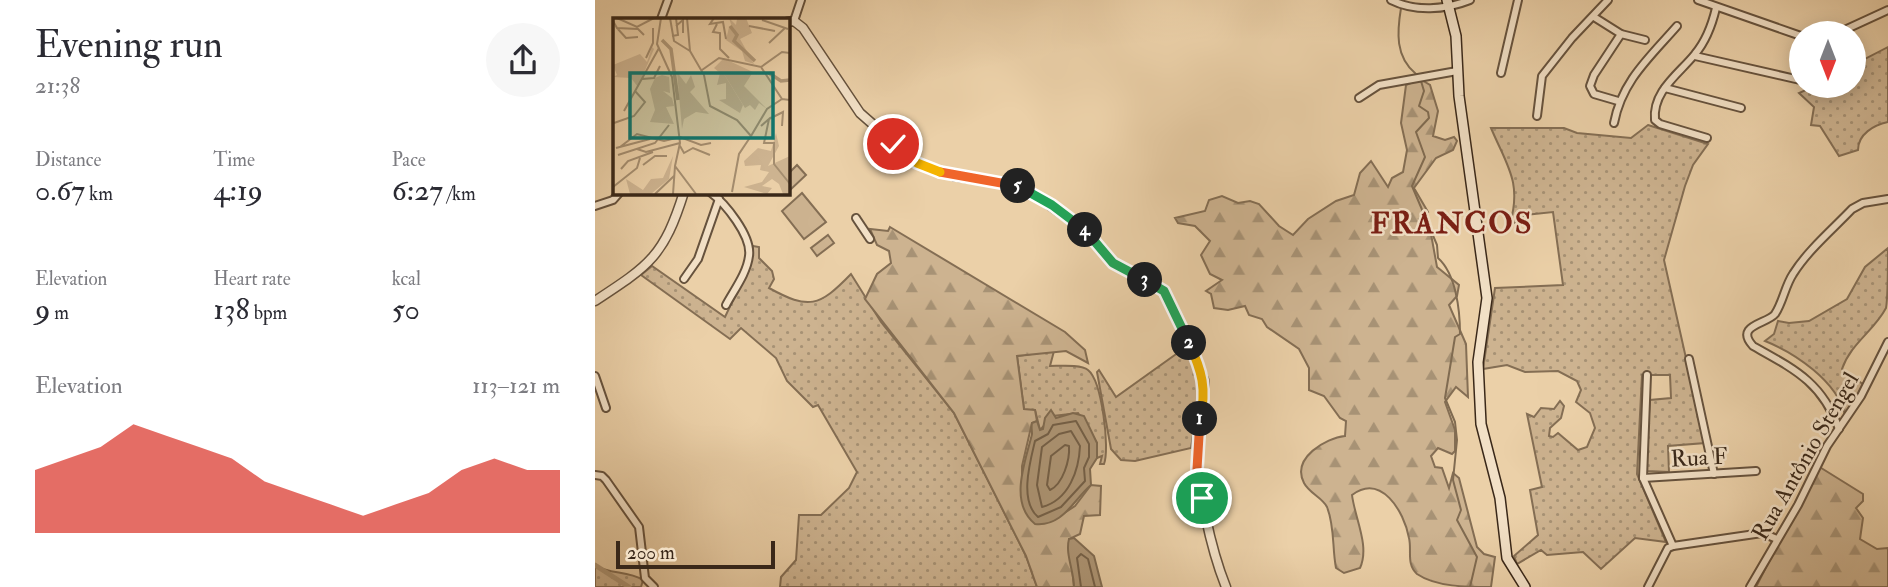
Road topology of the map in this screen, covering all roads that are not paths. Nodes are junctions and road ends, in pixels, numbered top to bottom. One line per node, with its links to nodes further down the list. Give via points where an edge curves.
1 (668, 0): 11 (street)
2 (801, 0): 13 (street)
3 (1391, 0): 8 (street, via 1427,8)
4 (1470, 0): 8 (street)
5 (1518, 0): 21 (street)
6 (1608, 0): 12 (street)
7 (1697, 0): 9 (street)
8 (1449, 4): 20 (main road)
9 (1716, 8): 16 (street); 19 (street)
10 (1888, 10): 14 (street)
11 (661, 18)
12 (1594, 18): 17 (street); 27 (street, via 1571,38 1542,76)
13 (791, 21): 54 (street, via 803,28 860,113 917,163 954,176 1014,185 1037,196 1087,232 1113,263 1164,291 1204,380 1197,469)
14 (1864, 21)
15 (1677, 26): 25 (street, via 1640,67)
16 (1789, 32)
17 (1621, 34): 18 (street); 25 (street, via 1590,86 1594,94)
18 (1645, 40)
19 (1695, 56): 22 (street); 23 (street)
20 (1457, 71): 24 (street, via 1379,85); 55 (main road, via 1487,298 1477,377 1482,433 1499,490 1507,558)
21 (1501, 73)
22 (1789, 77)
23 (1665, 88): 26 (street); 29 (street, via 1655,120)
24 (1359, 98)
25 (1618, 102): 28 (street)
26 (1741, 108)
27 (1537, 116)
28 (1614, 123)
29 (1707, 138)
30 (618, 194): 35 (street)
31 (683, 194): 39 (street, via 665,244 639,271)
32 (713, 194): 33 (street)
33 (719, 199): 38 (street, via 698,260); 40 (street, via 749,247 747,263)
34 (1888, 199): 46 (street, via 1852,209 1793,274 1775,313 1753,324 1749,332 1753,346 1805,377 1833,411)
35 (595, 206)
36 (856, 218): 37 (street)
37 (870, 239)
38 (684, 279)
39 (595, 301)
40 (726, 305)
41 (1888, 342): 46 (street, Rua Antônio Stengel)
42 (1689, 359): 48 (street)
43 (1647, 375): 50 (street)
44 (595, 376): 45 (street)
45 (606, 408)
46 (1839, 429): 51 (street, Rua Antônio Stengel)
47 (1756, 471): 48 (street, Rua F)
48 (1714, 474): 50 (street, Rua F)
49 (595, 475): 53 (street, via 603,476 639,527 645,578)
50 (1643, 478): 52 (street)
51 (1777, 539): 52 (street, via 1762,533); 57 (street, Rua Antônio Stengel)
52 (1673, 545): 56 (street)
53 (655, 587)
54 (1226, 587)
55 (1525, 587)
56 (1648, 587)
57 (1750, 587)

